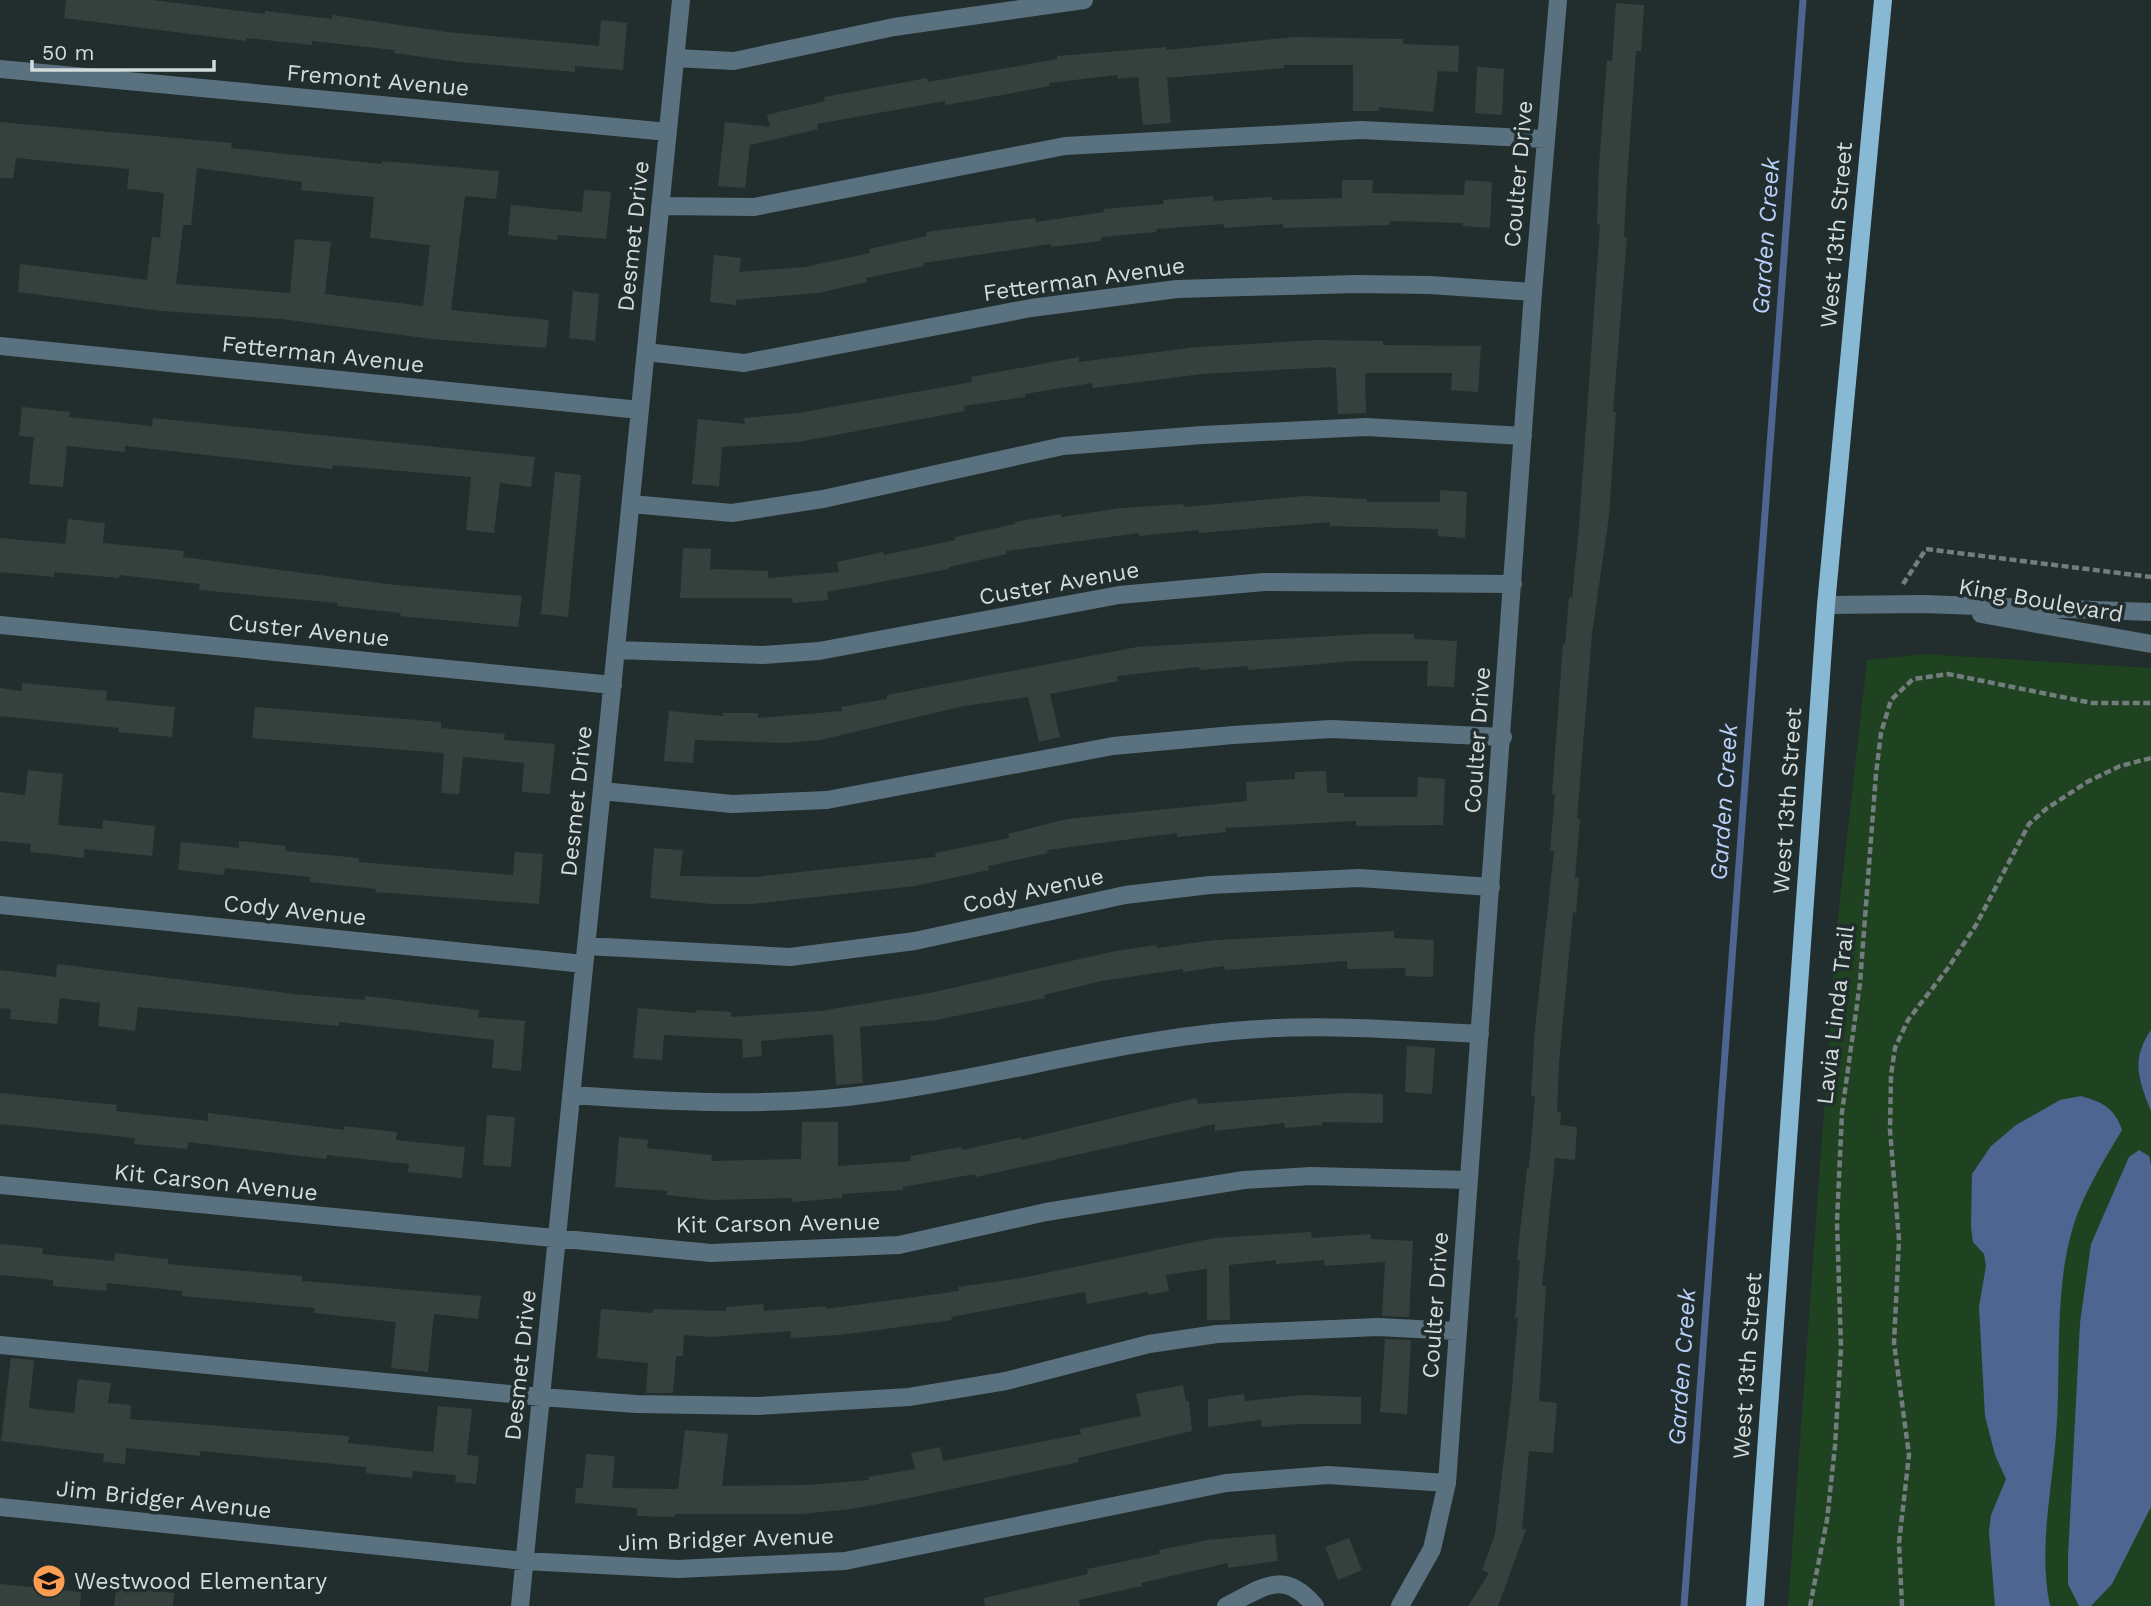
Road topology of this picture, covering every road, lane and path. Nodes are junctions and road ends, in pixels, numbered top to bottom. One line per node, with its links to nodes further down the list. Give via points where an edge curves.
1 (681, 0): 5 (street, Desmet Drive)
2 (1084, 0): 5 (street, via 894,27 734,61)
3 (1558, 0): 8 (street, Coulter Drive)
4 (1883, 0): 20 (main road, West 13th Street)
5 (675, 58): 7 (street, Desmet Drive)
6 (0, 69): 7 (street, Fremont Avenue)
7 (668, 132): 9 (street, Desmet Drive)
8 (1545, 139): 9 (street, via 1361,130 1065,146 754,207); 10 (street, Coulter Drive)
9 (660, 206): 12 (street, Desmet Drive)
10 (1533, 292): 12 (street, Fetterman Avenue, via 1381,284 1177,289 1031,308 744,363); 14 (street, Coulter Drive)
11 (0, 346): 13 (street, Fetterman Avenue)
12 (646, 352): 13 (street, Desmet Drive)
13 (640, 410): 15 (street, Desmet Drive)
14 (1523, 436): 15 (street, via 1367,427 1202,435 1063,446 823,499 732,513); 17 (street, Coulter Drive)
15 (631, 504): 24 (street, Desmet Drive)
16 (2151, 577): 18 (path, via 1926,549 1903,583)
17 (1513, 584): 24 (street, Custer Avenue, via 1264,582 1119,595 820,652 763,655); 27 (street, Coulter Drive)
18 (1899, 604): 19 (street, King Boulevard); 20 (street, King Boulevard)
19 (1923, 604): 21 (street, King Boulevard); 23 (street, King Boulevard)
20 (1826, 605): 48 (main road, West 13th Street)
21 (2151, 612)
22 (0, 625): 25 (street, Custer Avenue)
23 (2151, 644)
24 (616, 650): 25 (street, Desmet Drive)
25 (612, 685): 29 (street, Desmet Drive)
26 (2151, 704): 49 (path, Lavia Linda Trail, via 2092,703 1948,674 1913,679 1891,700 1876,774 1860,982 1842,1112 1837,1206 1841,1347 1835,1446 1827,1520)
27 (1503, 737): 29 (street, via 1331,729 1220,736 1113,746 827,800 732,804); 30 (street, Coulter Drive)
28 (2151, 758): 50 (path, via 2087,782 2029,824 1976,925 1908,1020 1895,1048 1890,1130 1899,1240 1894,1343 1909,1455 1899,1543)
29 (602, 791): 32 (street, Desmet Drive)
30 (1491, 887): 32 (street, Cody Avenue, via 1359,878 1210,885 1125,895 915,941 790,957); 33 (street, Coulter Drive)
31 (0, 905): 32 (street, Cody Avenue)
32 (585, 955): 34 (street, Desmet Drive)
33 (1480, 1034): 34 (street, via 1294,1026 1230,1031 878,1093 777,1102 673,1102); 35 (street, Coulter Drive)
34 (571, 1095): 37 (street, Desmet Drive)
35 (1469, 1180): 37 (street, Kit Carson Avenue, via 1324,1176 1244,1180 1046,1212 899,1245 711,1253); 38 (street, Coulter Drive)
36 (0, 1185): 37 (street, Kit Carson Avenue)
37 (557, 1240): 40 (street, Desmet Drive)
38 (1457, 1331): 40 (street, via 1378,1327 1217,1334 1149,1344 1006,1381 909,1398 759,1406); 41 (street, Coulter Drive)
39 (0, 1345): 40 (street)
40 (541, 1398): 43 (street, Desmet Drive)
41 (1447, 1483): 43 (street, Jim Bridger Avenue, via 1328,1475 1226,1483 845,1561 678,1569); 47 (street, Coulter Drive, via 1432,1549)
42 (0, 1507): 43 (street, Jim Bridger Avenue)
43 (524, 1561): 44 (street, Desmet Drive)
44 (520, 1606)
45 (1226, 1606): 46 (street, via 1265,1587 1286,1583 1303,1592)
46 (1315, 1606)
47 (1400, 1606)
48 (1755, 1606)
49 (1810, 1606)
50 (1902, 1606)

